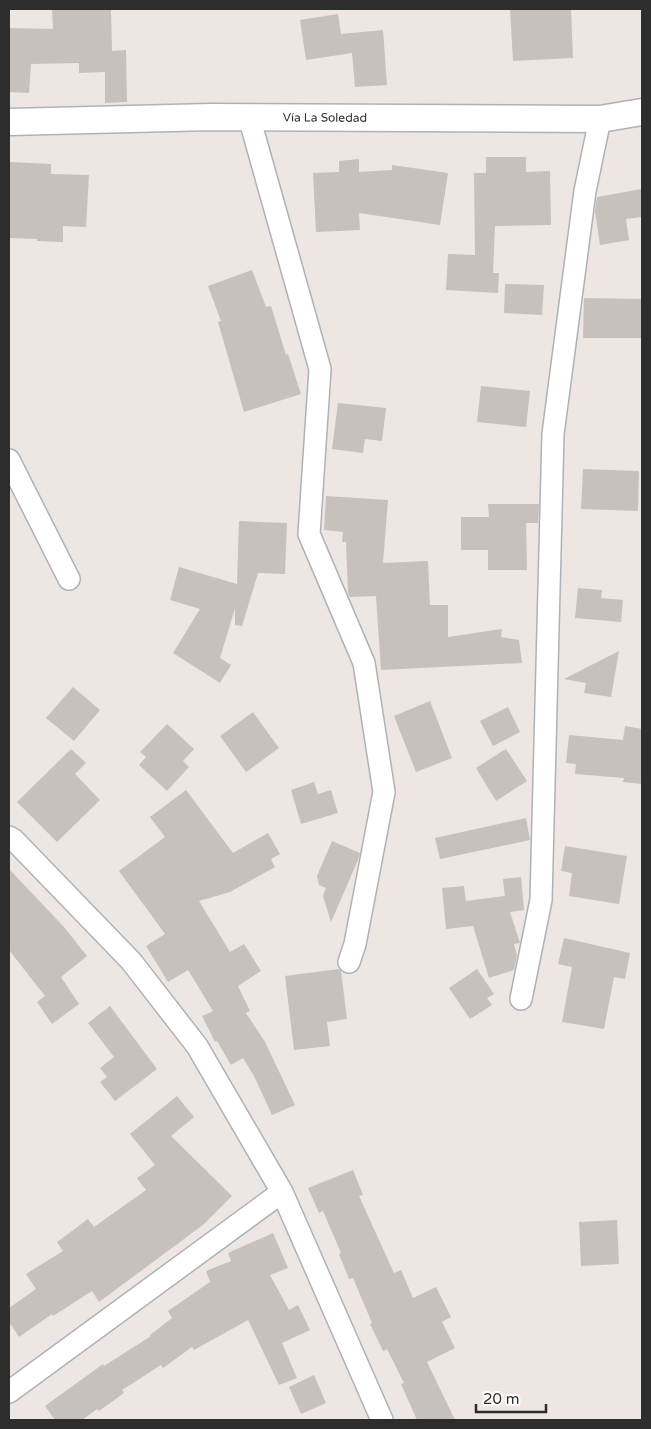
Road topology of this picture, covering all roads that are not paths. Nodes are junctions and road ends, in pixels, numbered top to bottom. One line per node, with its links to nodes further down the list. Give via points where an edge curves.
1 (642, 112): 3 (street, Vía La Soledad)
2 (249, 118): 3 (street, Vía La Soledad); 4 (street, Vía La Soledad); 8 (street, via 320,369 309,534 364,663 384,792)
3 (600, 119): 9 (street, via 586,190 553,434 540,900)
4 (9, 122)
5 (9, 460): 6 (street)
6 (69, 579)
7 (9, 837): 10 (street, via 131,961 197,1046)
8 (349, 962)
9 (521, 999)
10 (282, 1192): 11 (street); 12 (street)
11 (9, 1392)
12 (382, 1420)

